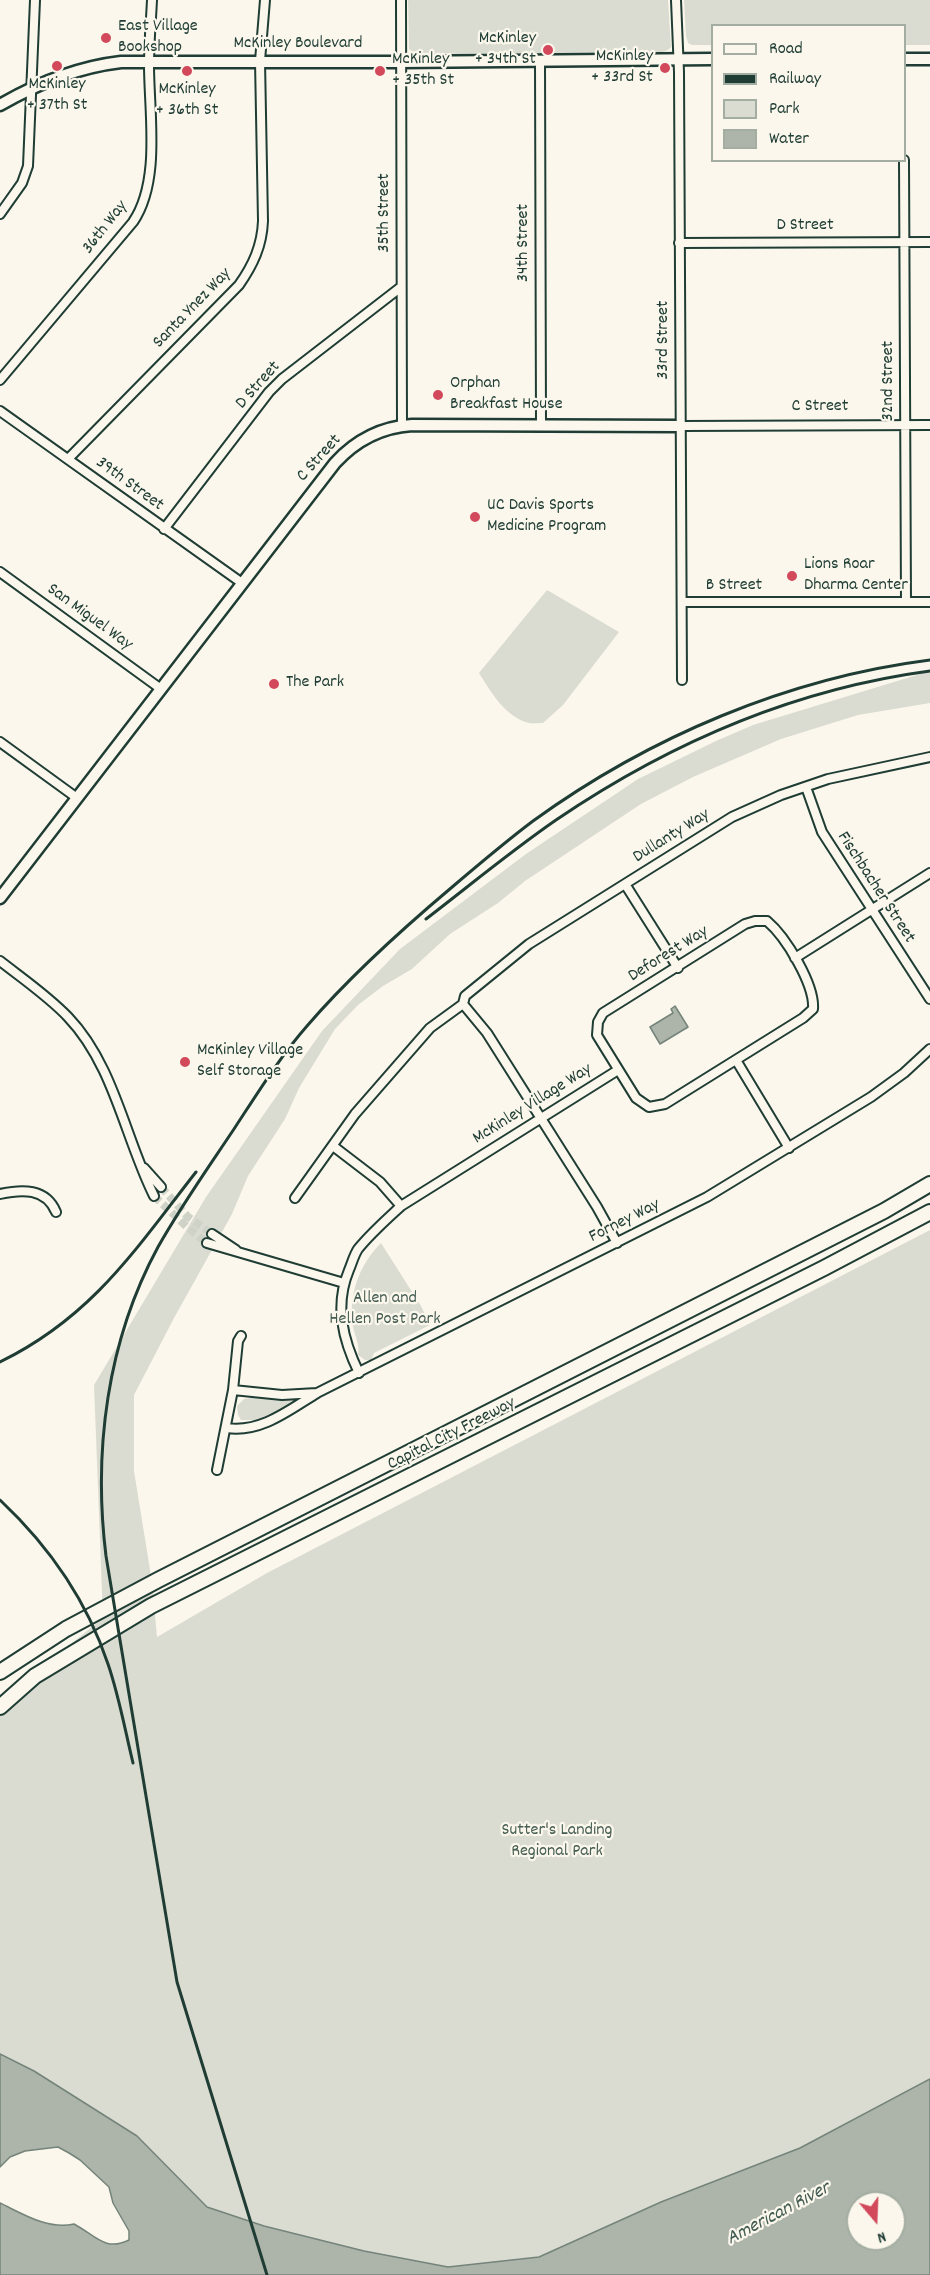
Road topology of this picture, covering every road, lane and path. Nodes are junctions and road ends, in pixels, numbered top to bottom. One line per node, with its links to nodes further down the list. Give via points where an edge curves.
1 (35, 0): 14 (street)
2 (153, 0): 12 (street, 36th Way)
3 (265, 0): 10 (street, Santa Ynez Way)
4 (401, 0): 13 (street, 35th Street)
5 (676, 0): 9 (street, 33rd Street)
6 (711, 59): 9 (street, McKinley Boulevard)
7 (906, 59): 8 (street)
8 (930, 59)
9 (679, 60): 11 (street, McKinley Boulevard); 20 (street, 33rd Street)
10 (260, 61): 12 (street, McKinley Boulevard); 13 (street, McKinley Boulevard); 29 (street, Santa Ynez Way, via 263,221 254,261 239,285)
11 (540, 61): 13 (street, McKinley Boulevard); 25 (street, 34th Street)
12 (149, 62): 14 (street, McKinley Boulevard, via 121,62 79,70); 22 (street, 36th Way, via 150,171 144,202 133,222)
13 (401, 62): 21 (street, 35th Street)
14 (30, 89): 15 (street, McKinley Boulevard); 17 (street, via 28,166 22,183)
15 (0, 105)
16 (904, 162): 18 (street, 32nd Street)
17 (0, 214)
18 (904, 242): 19 (street, D Street); 20 (street, D Street); 26 (street, 32nd Street)
19 (930, 242)
20 (680, 243): 28 (street, 33rd Street)
21 (401, 286): 27 (street, 35th Street); 30 (street, D Street, via 276,385)
22 (0, 380)
23 (0, 411): 29 (street, 39th Street)
24 (930, 424): 26 (street, C Street)
25 (541, 425): 27 (street, C Street); 28 (street, C Street)
26 (905, 425): 28 (street, C Street); 34 (street, 32nd Street)
27 (402, 426): 32 (street, C Street, via 370,436 343,454)
28 (681, 426): 33 (street, 33rd Street)
29 (68, 459): 30 (street, 39th Street)
30 (164, 529): 32 (street, 39th Street)
31 (0, 572): 37 (street, San Miguel Way)
32 (242, 583): 37 (street, C Street)
33 (682, 602): 34 (street, B Street); 36 (street, 33rd Street)
34 (906, 602): 35 (street, B Street)
35 (930, 602)
36 (682, 680)
37 (161, 689): 41 (street, C Street)
38 (0, 742): 41 (street)
39 (930, 757): 40 (street, Dullanty Way, via 855,772)
40 (806, 787): 43 (street, Dullanty Way, via 732,817); 45 (street, Fischbacher Street, via 822,832)
41 (77, 798): 44 (street, C Street)
42 (930, 873): 45 (street)
43 (625, 884): 48 (street); 50 (street, Dullanty Way, via 529,944 465,996)
44 (2, 892)
45 (872, 909): 46 (street); 49 (street, Fischbacher Street)
46 (795, 958): 48 (street, Deforest Way, via 775,927 767,921 755,921); 52 (street, McKinley Village Way, via 810,989 813,1010)
47 (0, 961): 57 (street, via 69,1018 90,1046)
48 (678, 968): 53 (street, Deforest Way, via 603,1013 597,1035)
49 (930, 999)
50 (463, 1004): 54 (street, via 487,1033); 55 (street, Dullanty Way, via 430,1028 355,1114)
51 (930, 1049): 56 (street, Forney Way, via 871,1097)
52 (736, 1060): 53 (street, McKinley Village Way, via 665,1104 649,1107 636,1098); 56 (street)
53 (618, 1070): 54 (street, McKinley Village Way)
54 (541, 1117): 63 (street, McKinley Village Way); 68 (street)
55 (333, 1146): 62 (street, Dullanty Way); 63 (street, via 380,1182)
56 (789, 1148): 68 (street, Forney Way, via 707,1197)
57 (142, 1167): 59 (street); 61 (street)
58 (930, 1184): 77 (highway, Capital City Freeway, via 158,1580 66,1629)
59 (161, 1187)
60 (0, 1194): 64 (street, via 38,1193 50,1201)
61 (154, 1196)
62 (295, 1198)
63 (401, 1206): 70 (street, McKinley Village Way, via 357,1251)
64 (56, 1212)
65 (930, 1212): 78 (highway, Capital City Freeway, via 151,1606 34,1676)
66 (212, 1234): 69 (street)
67 (207, 1243): 69 (street)
68 (617, 1243): 72 (street, Forney Way)
69 (245, 1256): 70 (street)
70 (344, 1283): 72 (street, McKinley Village Way, via 340,1315 343,1334)
71 (241, 1336): 73 (street)
72 (359, 1373): 74 (street, Forney Way)
73 (233, 1390): 74 (street, Forney Way, via 282,1395); 75 (street)
74 (317, 1393): 75 (street, Forney Way, via 252,1428)
75 (226, 1428): 76 (street)
76 (217, 1470)
77 (0, 1672)
78 (0, 1707)

